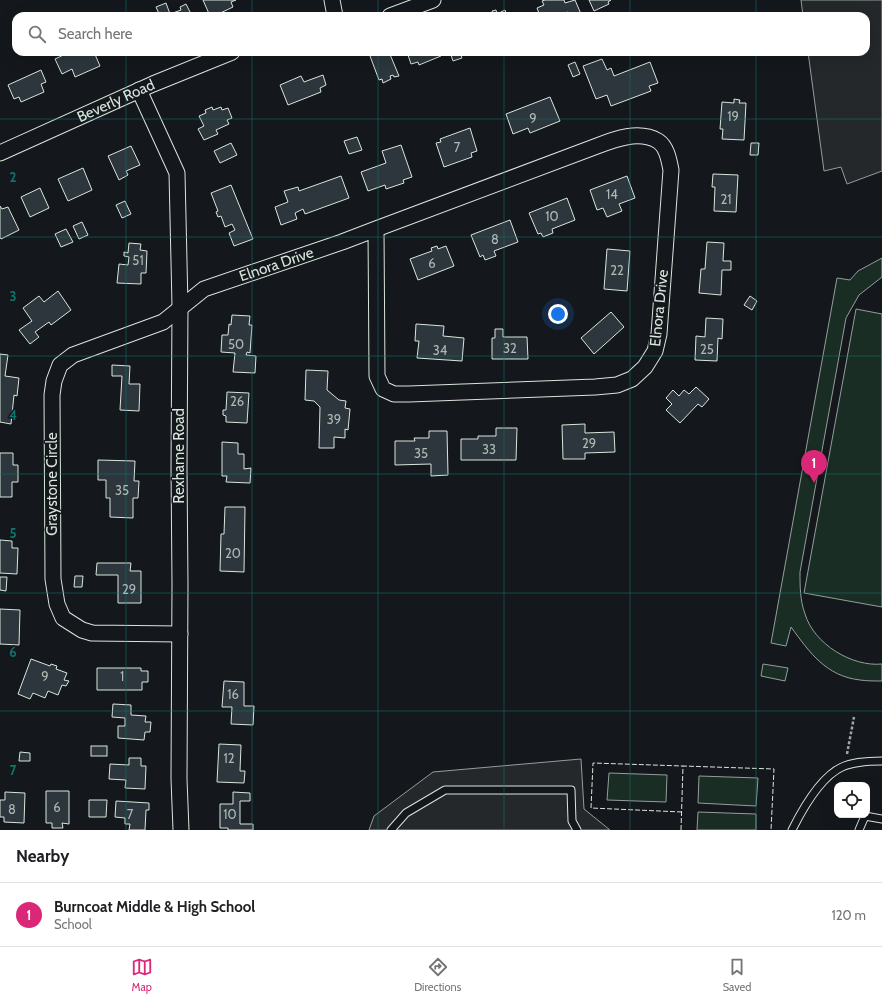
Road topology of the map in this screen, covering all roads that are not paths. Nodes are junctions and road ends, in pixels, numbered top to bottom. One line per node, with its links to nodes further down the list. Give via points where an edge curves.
1 (332, 0): 3 (street)
2 (433, 0): 4 (street)
3 (334, 12)
4 (401, 12)
5 (222, 56): 6 (street, Beverly Road)
6 (139, 90): 7 (street, Beverly Road); 9 (street, Rexhame Road, via 177,173)
7 (0, 153)
8 (376, 229): 8 (street, Elnora Drive, via 610,141 628,136 644,136 659,142 668,155 671,170 660,320 655,351 645,367 632,379 616,385 415,394 388,392 383,389 377,376); 9 (street, Elnora Drive, via 204,289)
9 (180, 306): 10 (street, Rexhame Road); 10 (street, Graystone Circle, via 163,322 73,355 60,365 52,395 53,579 57,604 63,618 74,626 92,633)
10 (180, 634): 13 (street, Rexhame Road)
11 (882, 761): 16 (lane, via 842,767 829,776 814,792)
12 (882, 819): 17 (lane, via 865,816)
13 (181, 830)
14 (391, 830): 15 (lane, via 406,813 445,790 571,790 572,821)
15 (577, 830)
16 (792, 830)
17 (858, 830)

